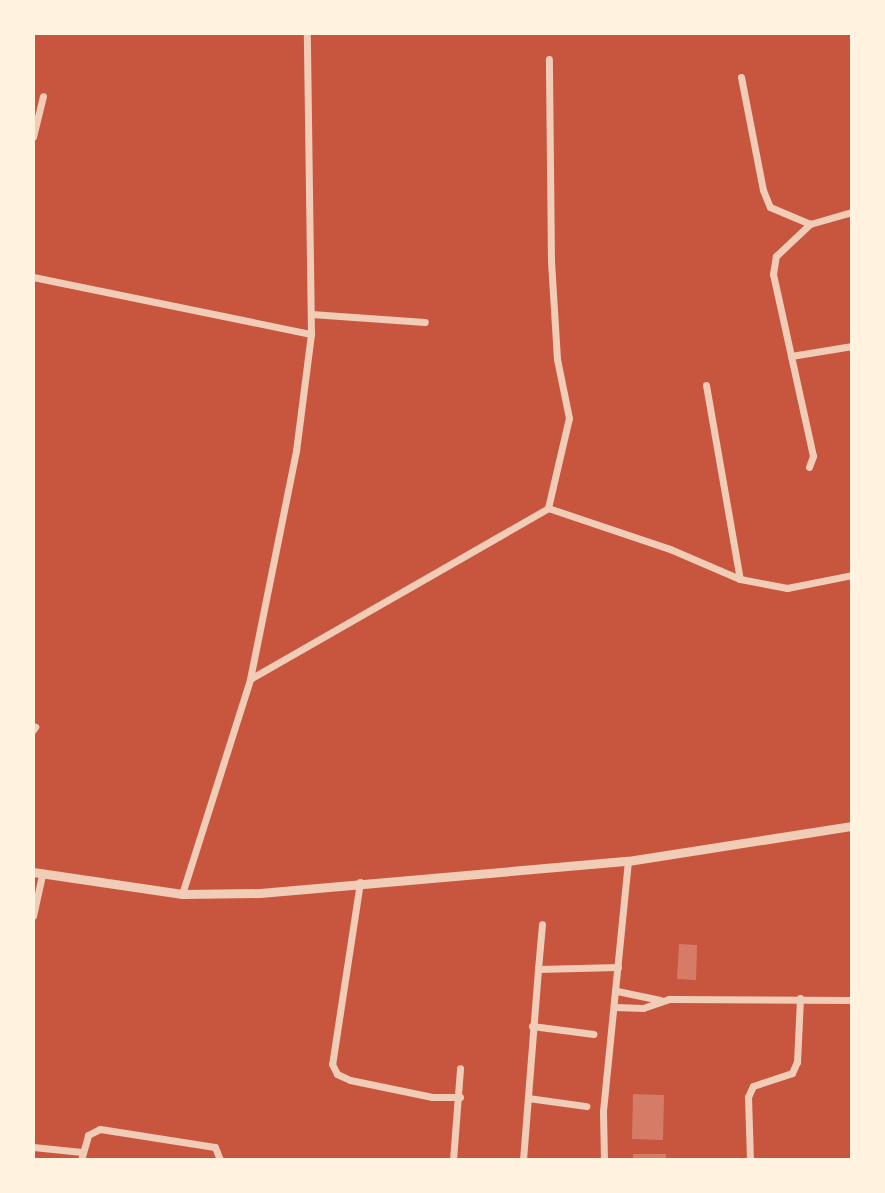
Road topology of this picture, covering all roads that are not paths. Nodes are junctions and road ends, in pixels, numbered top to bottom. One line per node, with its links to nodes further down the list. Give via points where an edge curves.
1 (307, 33): 9 (street)
2 (549, 59): 16 (street, via 554,312 569,418)
3 (741, 77): 7 (street, via 770,207)
4 (43, 96): 5 (street)
5 (33, 137)
6 (852, 212): 7 (street)
7 (810, 223): 13 (street, via 776,256 773,274)
8 (33, 277): 11 (street)
9 (311, 314): 10 (street); 11 (street)
10 (425, 322)
11 (311, 334): 19 (street, via 296,451)
12 (852, 346): 13 (street)
13 (790, 356): 15 (street, via 813,456)
14 (706, 385): 18 (street)
15 (808, 467)
16 (548, 509): 18 (street, via 659,545); 19 (street)
17 (852, 575): 18 (street, via 787,588)
18 (740, 579)
19 (250, 679): 24 (street)
20 (852, 827): 21 (street)
21 (628, 860): 23 (street); 27 (street)
22 (37, 873): 24 (street); 25 (street)
23 (360, 882): 24 (street, via 260,893); 37 (street, via 331,1064 349,1080 432,1097)
24 (182, 894)
25 (33, 916)
26 (542, 924): 28 (street)
27 (618, 967): 28 (street); 29 (street)
28 (538, 969): 34 (street)
29 (617, 991): 31 (street); 33 (street)
30 (800, 998): 31 (street); 32 (street); 46 (street, via 801,1045 792,1073 753,1086 748,1097)
31 (661, 1000): 33 (street, via 643,1008)
32 (852, 1000)
33 (615, 1007): 45 (street, via 603,1111)
34 (532, 1026): 35 (street); 38 (street)
35 (593, 1034)
36 (460, 1068): 37 (street)
37 (460, 1097): 43 (street)
38 (528, 1098): 39 (street); 44 (street)
39 (586, 1106)
40 (33, 1147): 41 (street)
41 (82, 1156): 42 (street, via 88,1135 100,1129 215,1147)
42 (220, 1160)
43 (453, 1160)
44 (523, 1160)
45 (604, 1160)
46 (750, 1160)

